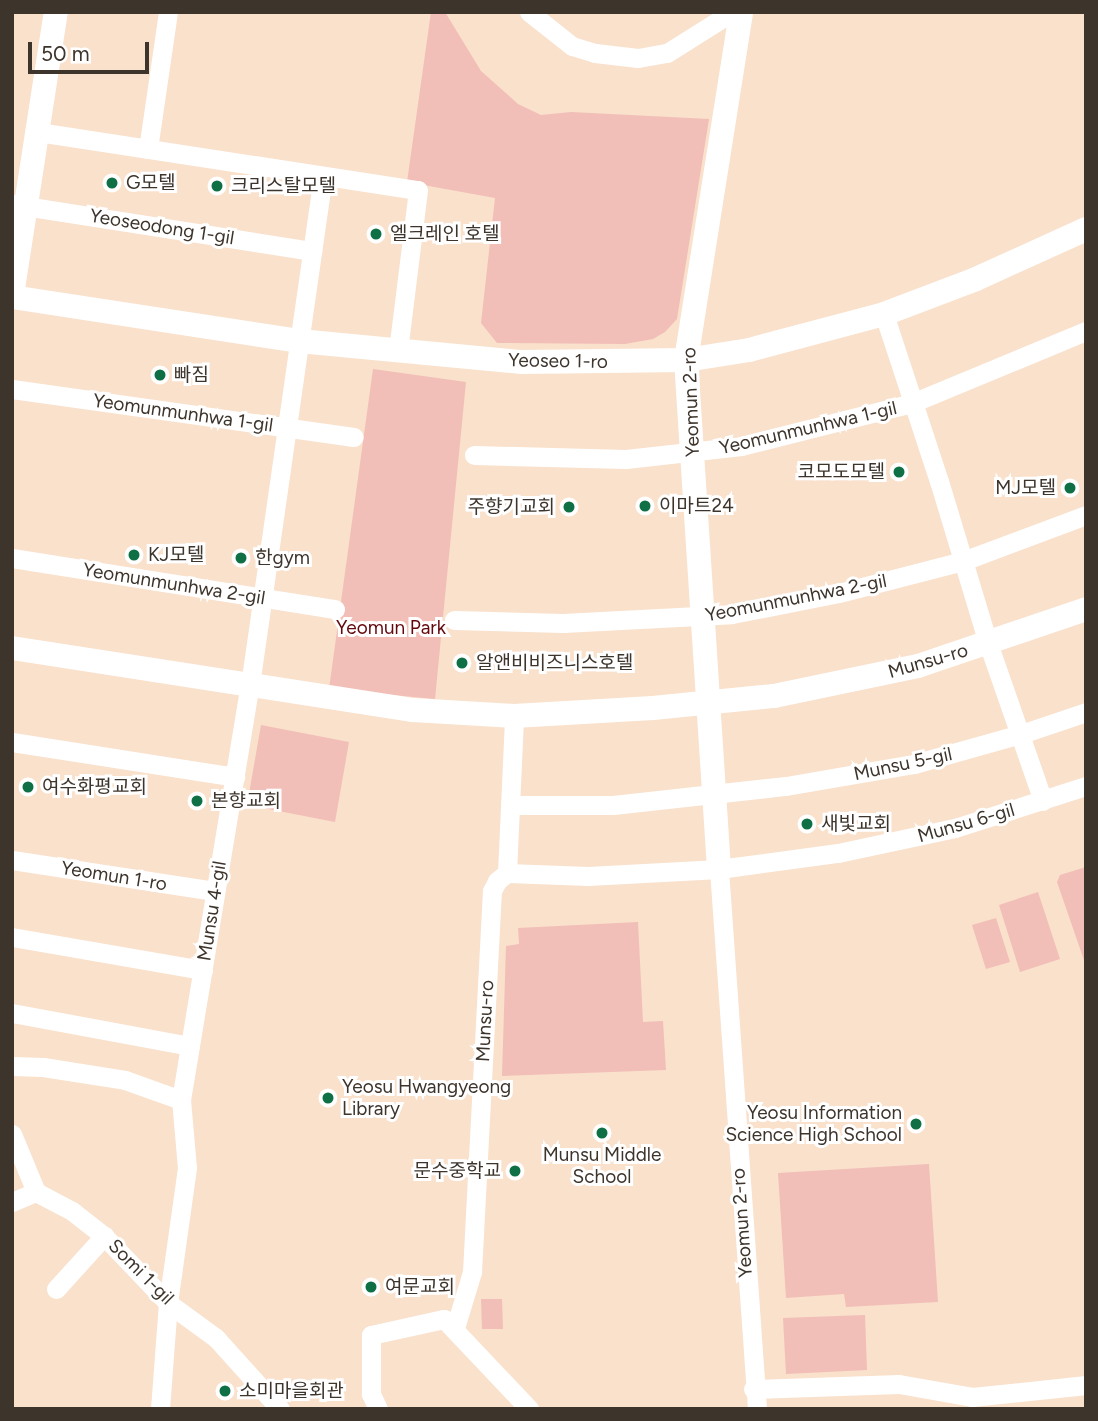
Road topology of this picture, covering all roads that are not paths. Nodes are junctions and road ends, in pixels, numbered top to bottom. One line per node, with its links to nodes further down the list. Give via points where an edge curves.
1 (56, 12): 6 (street)
2 (168, 12): 7 (street)
3 (530, 12): 4 (street, via 572,46 638,58 667,53)
4 (732, 12)
5 (741, 12): 17 (street, Yeomun 2-ro)
6 (38, 132): 7 (street); 9 (street)
7 (148, 149): 8 (street)
8 (323, 176): 11 (street, Munsu 4-gil); 16 (street, via 418,190)
9 (20, 205): 11 (street, Yeoseodong 1-gil); 12 (street)
10 (1086, 229): 13 (street, Yeoseo 1-ro)
11 (312, 251): 15 (street, Munsu 4-gil)
12 (12, 296): 15 (street, Yeoseo 1-ro)
13 (884, 314): 17 (street, Yeoseo 1-ro, via 749,350); 19 (street)
14 (1086, 331): 19 (street, Yeomunmunhwa 1-gil)
15 (299, 341): 16 (street, Yeoseo 1-ro); 20 (street, Munsu 4-gil)
16 (398, 350): 17 (street, Yeoseo 1-ro, via 535,362)
17 (686, 360): 22 (street, Yeomun 2-ro)
18 (12, 388): 20 (street, Yeomunmunhwa 1-gil)
19 (912, 403): 22 (street, Yeomunmunhwa 1-gil); 26 (street)
20 (286, 428): 21 (street, Yeomunmunhwa 1-gil); 27 (street, Munsu 4-gil)
21 (354, 437)
22 (692, 454): 23 (street, Yeomunmunhwa 1-gil, via 584,460); 30 (street, Yeomun 2-ro)
23 (474, 455)
24 (1086, 515): 26 (street, Yeomunmunhwa 2-gil)
25 (12, 558): 27 (street, Yeomunmunhwa 2-gil)
26 (963, 561): 30 (street, Yeomunmunhwa 2-gil, via 839,593); 32 (street)
27 (262, 598): 28 (street, Yeomunmunhwa 2-gil); 34 (street, Munsu 4-gil)
28 (335, 609)
29 (1086, 609): 32 (street, Munsu-ro)
30 (703, 617): 31 (street, Yeomunmunhwa 2-gil, via 563,623); 35 (street, Yeomun 2-ro)
31 (454, 620)
32 (988, 643): 35 (street, Munsu-ro, via 861,679); 38 (street)
33 (12, 648): 34 (street, Munsu-ro)
34 (250, 685): 37 (street, Munsu-ro, via 413,710); 40 (street, Munsu 4-gil)
35 (708, 703): 37 (street, Munsu-ro); 42 (street, Yeomun 2-ro)
36 (1086, 712): 38 (street, Munsu 5-gil)
37 (514, 716): 44 (street, Munsu-ro)
38 (1021, 734): 42 (street, Munsu 5-gil, via 915,764); 43 (street)
39 (12, 742): 40 (street)
40 (234, 777): 48 (street, Munsu 4-gil)
41 (1086, 786): 43 (street, Munsu 6-gil)
42 (715, 796): 44 (street, via 612,805); 46 (street, Yeomun 2-ro)
43 (1043, 800): 46 (street, Munsu 6-gil, via 956,828 881,845)
44 (510, 805): 47 (street, Munsu-ro)
45 (12, 860): 48 (street, Yeomun 1-ro)
46 (719, 869): 47 (street, via 588,876); 63 (street, Yeomun 2-ro)
47 (507, 873): 61 (street, Munsu-ro, via 492,891 472,1272)
48 (215, 891): 50 (street, Munsu 4-gil)
49 (12, 937): 50 (street)
50 (202, 970): 52 (street, Munsu 4-gil)
51 (12, 1013): 52 (street)
52 (190, 1046): 54 (street, Munsu 4-gil)
53 (12, 1066): 54 (street, via 125,1080)
54 (181, 1100): 60 (street, Munsu 4-gil, via 187,1168)
55 (12, 1134): 56 (street)
56 (36, 1192): 57 (street); 58 (street, Somi 1-gil)
57 (12, 1202)
58 (104, 1236): 59 (street); 60 (street, Somi 1-gil)
59 (56, 1289)
60 (169, 1303): 64 (street, Munsu 4-gil); 65 (street, Somi 1-gil, via 216,1338)
61 (455, 1328): 66 (street, via 442,1320 371,1335 371,1394); 67 (street)
62 (1086, 1385): 63 (street, via 972,1397 892,1384)
63 (753, 1389): 68 (street, Yeomun 2-ro)
64 (160, 1409)
65 (280, 1409)
66 (378, 1409)
67 (529, 1409)
68 (757, 1409)

